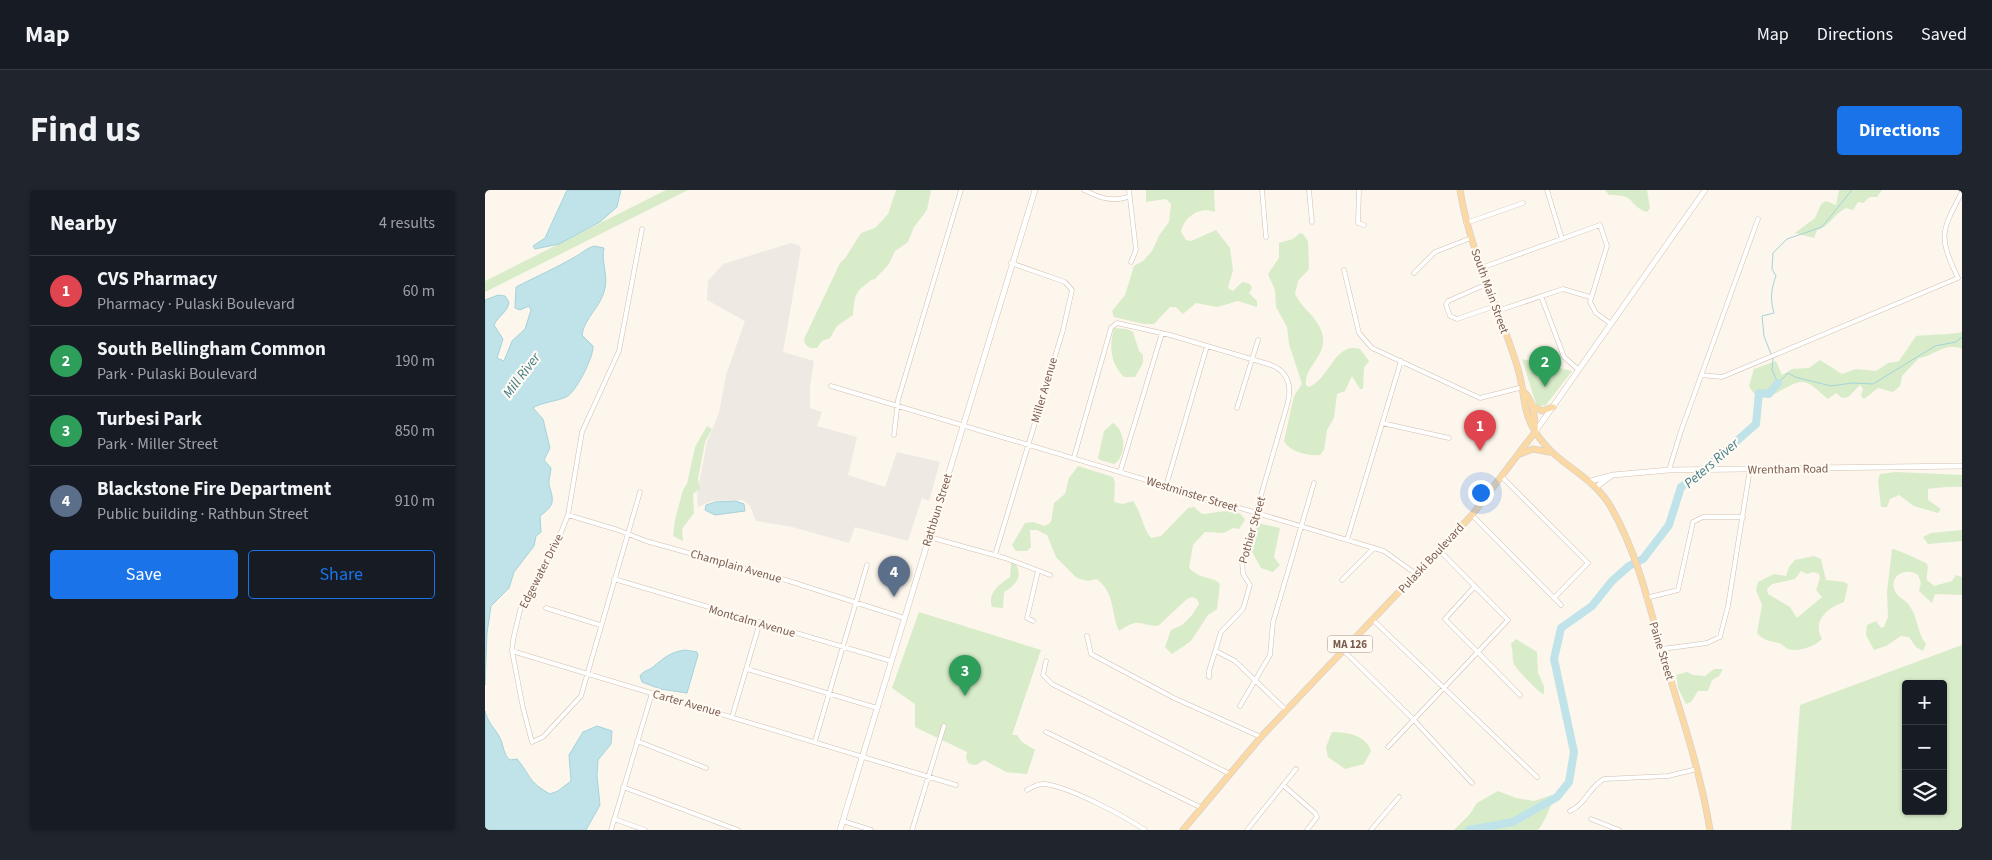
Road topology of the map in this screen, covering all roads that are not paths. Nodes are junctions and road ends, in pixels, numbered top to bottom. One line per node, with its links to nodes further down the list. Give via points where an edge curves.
1 (961, 190): 42 (street)
2 (1035, 190): 23 (main road, Rathbun Street)
3 (1084, 190): 12 (street, via 1105,199)
4 (1129, 190): 12 (street)
5 (1262, 190): 19 (street)
6 (1309, 190): 15 (street)
7 (1359, 190): 17 (street, via 1358,222)
8 (1460, 190): 16 (main road, South Main Street)
9 (1547, 190): 21 (street)
10 (1705, 190): 31 (main road, Pulaski Boulevard)
11 (1962, 192): 38 (street, via 1943,230 1946,251 1958,278 1723,377)
12 (1129, 197): 22 (street, via 1136,250)
13 (1523, 203): 16 (street)
14 (1758, 219): 38 (street)
15 (1312, 222)
16 (1466, 223): 20 (main road, South Main Street)
17 (1364, 225)
18 (642, 228): 66 (street, Edgewater Drive, via 619,351 583,432)
19 (1266, 237)
20 (1471, 238): 24 (main road, South Main Street); 26 (street, via 1435,252)
21 (1562, 239): 24 (street); 29 (street, via 1600,225 1607,246)
22 (1131, 262)
23 (1011, 263): 46 (main road, Rathbun Street); 50 (street, Miller Avenue, via 1065,282 1072,290)
24 (1481, 268): 27 (main road, South Main Street)
25 (1344, 270): 36 (street, via 1355,322 1362,338 1372,348)
26 (1415, 273)
27 (1487, 284): 30 (main road, South Main Street); 30 (street, via 1448,301 1446,305 1450,316 1457,319)
28 (1541, 296): 29 (street, via 1567,289); 30 (street); 37 (street, via 1564,357)
29 (1590, 297): 31 (street, via 1592,308)
30 (1496, 309): 40 (main road, South Main Street)
31 (1611, 324): 37 (main road, Pulaski Boulevard)
32 (1162, 334): 34 (street); 53 (street, via 1117,323 1111,328); 57 (street)
33 (1258, 340): 35 (street)
34 (1207, 346): 35 (street); 62 (street)
35 (1253, 359): 44 (street); 65 (street, Pothier Street, via 1284,373 1289,385 1288,402)
36 (1401, 361): 40 (street, via 1480,398); 45 (street)
37 (1579, 370): 43 (main road, Pulaski Boulevard)
38 (1701, 376): 56 (street)
39 (831, 386): 42 (street, Westminster Street)
40 (1524, 390): 41 (main road, South Main Street); 47 (main road, South Main Street, via 1522,397 1527,418)
41 (1531, 405): 43 (main road, via 1542,411); 47 (main road, South Main Street)
42 (898, 406): 46 (street, Westminster Street); 48 (street)
43 (1553, 407): 47 (main road, Pulaski Boulevard)
44 (1237, 408)
45 (1382, 423): 49 (street); 72 (street)
46 (962, 425): 50 (street, Westminster Street); 71 (main road, Rathbun Street)
47 (1535, 432): 51 (main road, Paine Street); 52 (main road, Pulaski Boulevard / MA 126)
48 (894, 435)
49 (1449, 438)
50 (1028, 445): 53 (street, Westminster Street); 75 (street, Miller Avenue)
51 (1550, 452): 52 (main road, via 1533,449); 60 (main road, Paine Street)
52 (1518, 455): 59 (main road, Pulaski Boulevard / MA 126)
53 (1074, 457): 57 (street, Westminster Street)
54 (1962, 466): 55 (main road, Wrentham Road)
55 (1750, 469): 56 (main road, Wrentham Road); 68 (street)
56 (1669, 470): 58 (main road, Wrentham Road)
57 (1120, 472): 62 (street, Westminster Street)
58 (1613, 475): 60 (main road, Wrentham Road); 63 (main road, Wrentham Road)
59 (1502, 477): 67 (main road, Pulaski Boulevard / MA 126); 83 (street, via 1588,563)
60 (1591, 481): 63 (main road, Paine Street)
61 (1314, 483): 69 (street)
62 (1166, 486): 65 (street, Westminster Street)
63 (1596, 486): 84 (main road, Paine Street, via 1612,508)
64 (640, 492): 70 (street)
65 (1257, 513): 69 (street, Westminster Street); 97 (street, Pothier Street, via 1241,569 1250,585 1243,609 1221,632)
66 (568, 515): 70 (street, Champlain Avenue); 96 (street, Edgewater Drive, via 559,540 520,610)
67 (1472, 515): 74 (main road, Pulaski Boulevard / MA 126); 83 (street)
68 (1743, 517): 84 (street, via 1703,517 1693,522 1678,590); 95 (street, via 1720,637 1707,643)
69 (1302, 527): 72 (street, Westminster Street); 105 (street, via 1273,622 1270,655)
70 (627, 535): 80 (street); 85 (street, Champlain Avenue)
71 (929, 537): 75 (street); 88 (main road, Rathbun Street)
72 (1347, 540): 73 (street, Westminster Street)
73 (1374, 548): 78 (street, Westminster Street, via 1384,551); 81 (street)
74 (1439, 550): 78 (main road, Pulaski Boulevard / MA 126); 82 (street)
75 (995, 555): 77 (street)
76 (867, 565): 85 (street)
77 (1039, 571): 79 (street); 90 (street, via 1027,618)
78 (1416, 574): 89 (main road, Pulaski Boulevard / MA 126)
79 (1050, 575)
80 (614, 579): 91 (street, Montcalm Avenue); 92 (street)
81 (1342, 580)
82 (1475, 586): 99 (street, via 1445,619); 99 (street, via 1508,620)
83 (1554, 598): 86 (street)
84 (1646, 598): 95 (main road, Paine Street)
85 (856, 602): 88 (street, Champlain Avenue); 94 (street)
86 (1561, 605)
87 (546, 608): 92 (street)
88 (904, 618): 100 (main road, Rathbun Street)
89 (1373, 620): 98 (main road, Pulaski Boulevard / MA 126); 106 (street)
90 (1033, 621)
91 (760, 622): 94 (street, Montcalm Avenue); 102 (street)
92 (600, 625): 103 (street)
93 (1087, 636): 117 (street, via 1091,654 1175,698)
94 (843, 647): 100 (street, Montcalm Avenue); 108 (street)
95 (1662, 649): 123 (main road, Paine Street)
96 (512, 651): 103 (street, Carter Avenue); 103 (street, Edgewater Drive, via 532,742 543,737 579,698)
97 (1216, 651): 104 (street, Pothier Street); 105 (street, via 1235,661)
98 (1344, 651): 112 (main road, Pulaski Boulevard / MA 126); 114 (street)
99 (1477, 654): 106 (street); 109 (street)
100 (891, 661): 111 (main road, Rathbun Street)
101 (1046, 661): 125 (street, via 1043,675 1052,684)
102 (747, 669): 108 (street); 113 (street)
103 (588, 674): 107 (street, Carter Avenue)
104 (1209, 677)
105 (1256, 680): 110 (street); 112 (street)
106 (1444, 688): 114 (street); 127 (street)
107 (652, 693): 113 (street, Carter Avenue); 118 (street)
108 (830, 693): 111 (street); 119 (street)
109 (1520, 695)
110 (1240, 706)
111 (877, 708): 121 (main road, Rathbun Street)
112 (1287, 711): 117 (main road, Pulaski Boulevard / MA 126)
113 (732, 716): 119 (street, Carter Avenue)
114 (1413, 720): 120 (street); 128 (street)
115 (943, 726): 126 (street)
116 (1046, 732): 134 (street)
117 (1261, 737): 125 (main road, Pulaski Boulevard / MA 126)
118 (637, 741): 122 (street); 131 (street)
119 (815, 741): 121 (street, Carter Avenue)
120 (1388, 747)
121 (862, 756): 126 (street, Carter Avenue); 138 (main road, Rathbun Street)
122 (706, 768)
123 (1698, 768): 135 (street, via 1669,776 1604,779 1597,782 1583,803); 151 (main road, Paine Street)
124 (1295, 769): 130 (street)
125 (1230, 774): 134 (main road, Pulaski Boulevard / MA 126)
126 (928, 777): 129 (street, Carter Avenue); 144 (street)
127 (1537, 777)
128 (1472, 784)
129 (956, 785)
130 (1283, 785): 147 (street); 148 (street, via 1317,817)
131 (623, 787): 136 (street); 141 (street)
132 (1027, 790): 145 (street, via 1040,784 1060,788)
133 (1399, 797): 149 (street)
134 (1202, 808): 146 (main road, Pulaski Boulevard / MA 126)
135 (1570, 811)
136 (614, 818): 139 (street); 140 (street)
137 (1591, 818): 150 (street)
138 (843, 821): 142 (main road, Rathbun Street); 143 (street)
139 (611, 830)
140 (645, 830)
141 (738, 830)
142 (840, 830)
143 (871, 830)
144 (911, 830)
145 (1145, 830)
146 (1183, 830)
147 (1247, 830)
148 (1307, 830)
149 (1371, 830)
150 (1619, 830)
151 (1710, 830)

